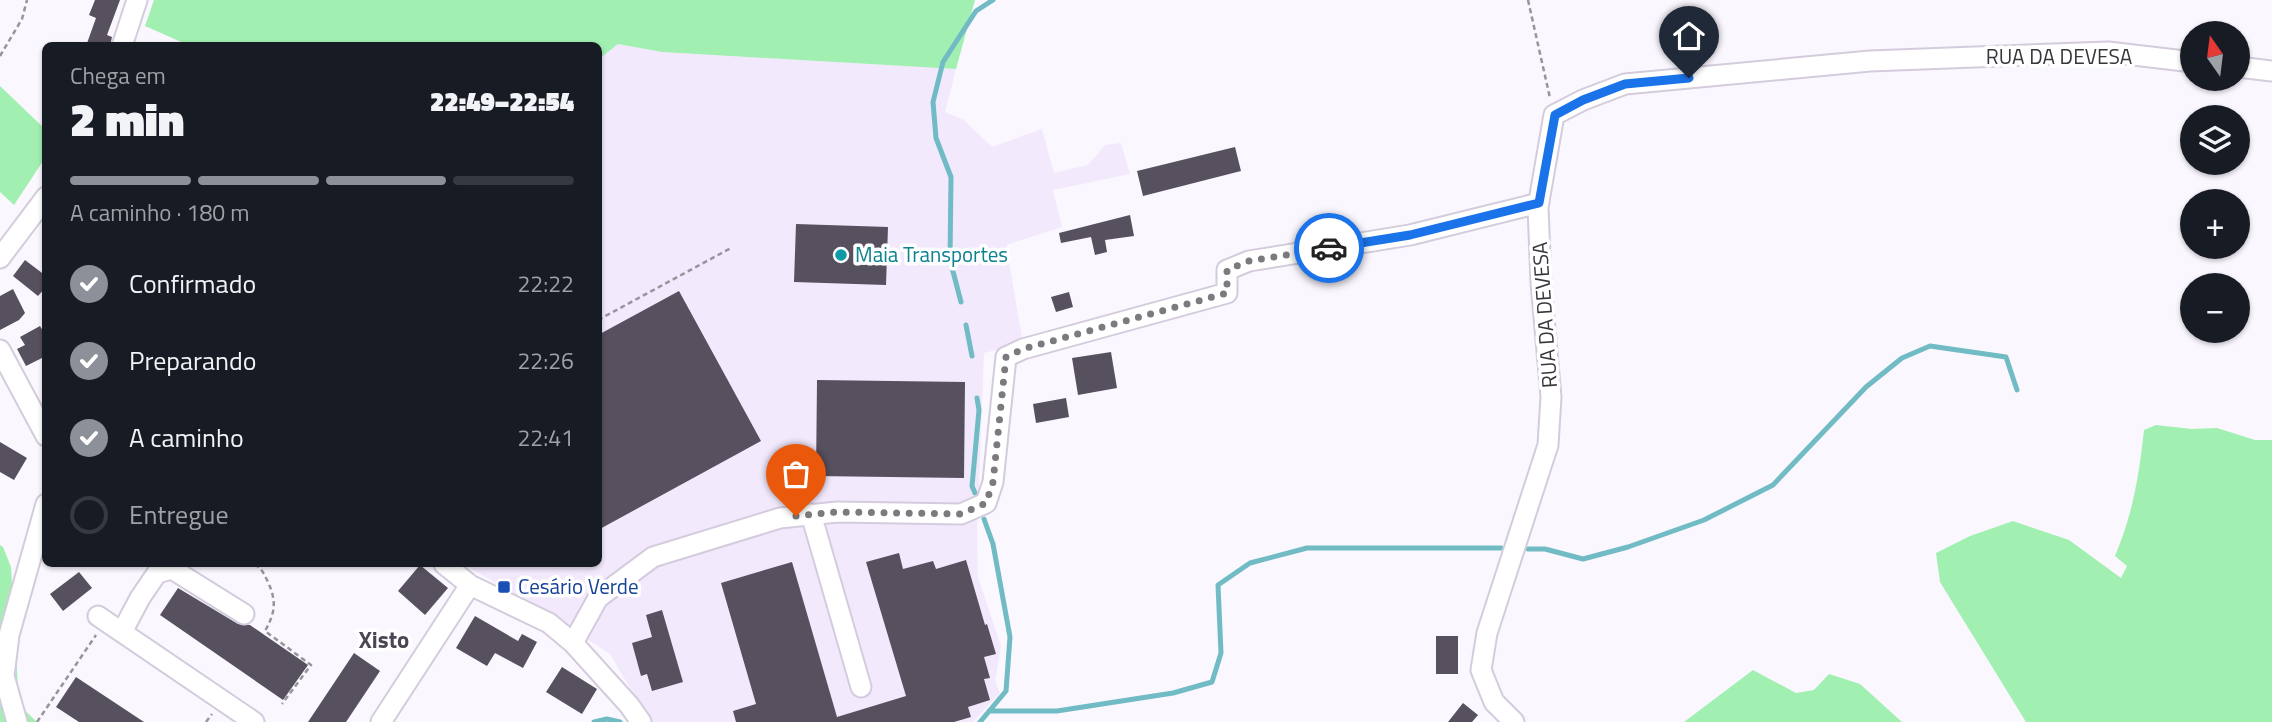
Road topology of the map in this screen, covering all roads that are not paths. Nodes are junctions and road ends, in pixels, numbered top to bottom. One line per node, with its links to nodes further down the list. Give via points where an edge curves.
1 (137, 0): 2 (street)
2 (123, 42)
3 (2180, 60): 7 (street, RUA DA DEVESA, via 2108,52 1870,61 1625,84 1555,115)
4 (2250, 68): 5 (street)
5 (2272, 71)
6 (42, 202): 8 (street)
7 (1539, 203): 11 (street, via 1410,235 1249,261 1227,270 1227,293 1023,349 1006,357 993,482 986,503 961,514); 24 (street, RUA DA DEVESA, via 1551,397 1548,445 1487,633 1481,670 1494,702)
8 (0, 258)
9 (0, 350): 10 (street)
10 (42, 429)
11 (811, 514): 18 (street, via 780,518 653,557 598,598); 19 (street)
12 (42, 518): 20 (street, via 9,635 4,676)
13 (448, 567): 14 (street)
14 (470, 585): 18 (street, via 549,622); 22 (street)
15 (244, 614): 17 (street, via 172,569 157,573)
16 (102, 618): 17 (street)
17 (122, 632): 21 (street)
18 (573, 643): 23 (street)
19 (862, 687)
20 (17, 722)
21 (254, 722)
22 (381, 722)
23 (641, 722)
24 (1514, 722)

